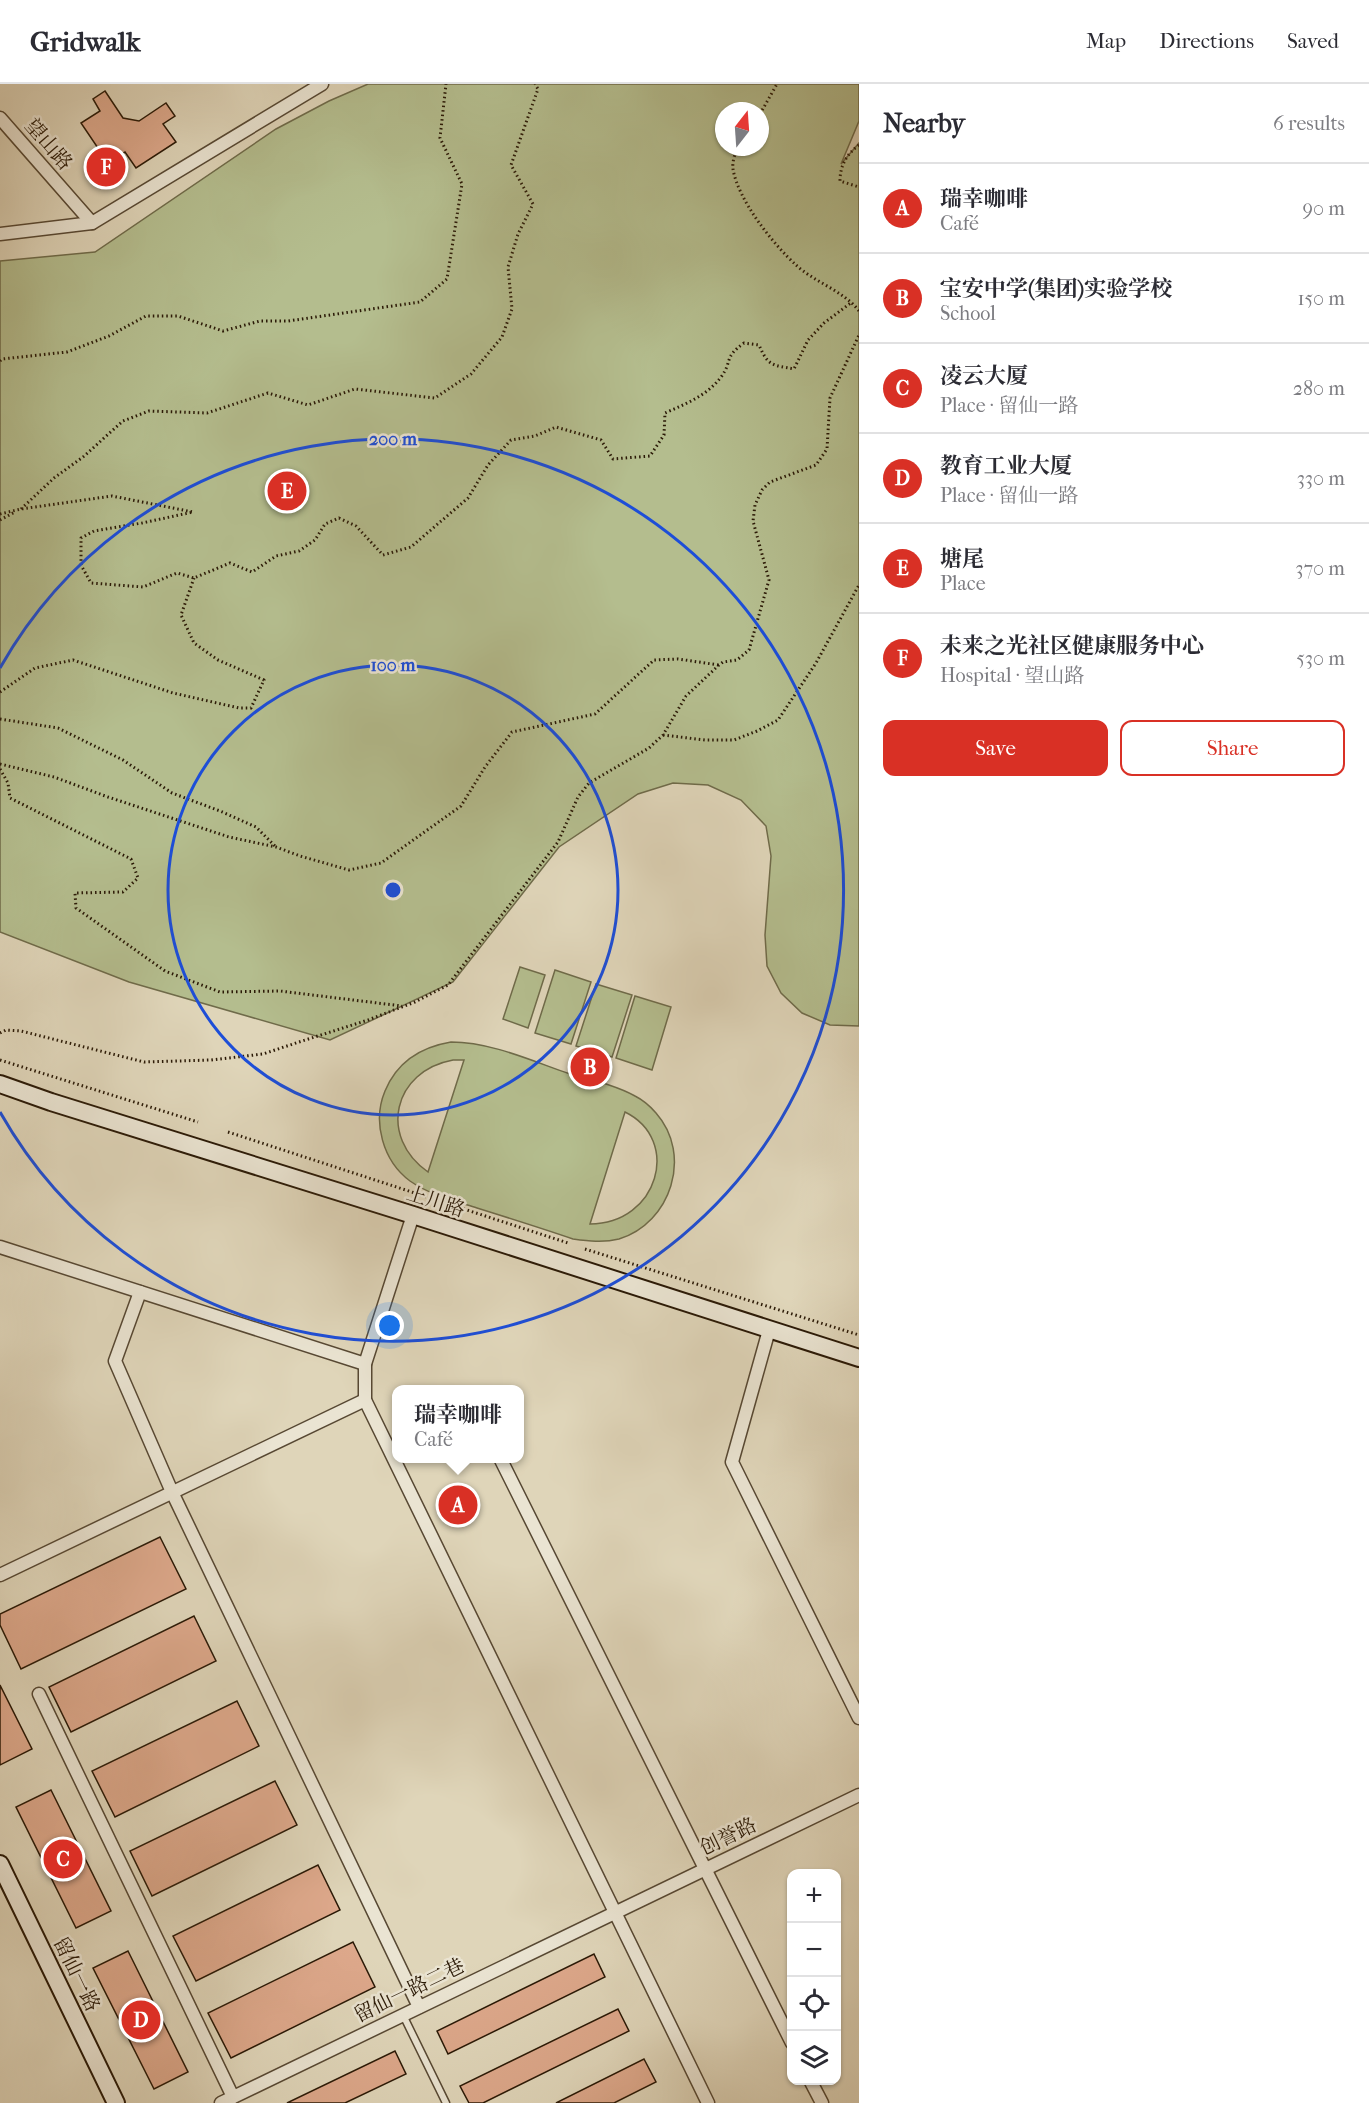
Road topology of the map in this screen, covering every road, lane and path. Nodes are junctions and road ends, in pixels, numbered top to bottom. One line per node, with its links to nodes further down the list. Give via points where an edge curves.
1 (322, 84): 10 (street)
2 (446, 84): 15 (path, via 441,138 462,184 447,279 420,302 288,321 261,321 223,331 178,316 146,316 67,352)
3 (535, 84): 16 (path, via 538,89 511,165 533,204 508,267 512,309 502,337 471,374 435,398 355,389 308,405 268,393 207,413 149,411 123,421)
4 (777, 84): 5 (path)
5 (767, 102)
6 (0, 118): 10 (street, 望山路)
7 (859, 145): 9 (path, via 849,153 840,172 840,181)
8 (735, 156): 12 (path, via 732,166 736,180 770,237 796,265)
9 (859, 187)
10 (92, 223): 11 (street)
11 (0, 234)
12 (852, 302): 13 (path); 19 (path, via 808,340 794,369 765,359 759,345 744,343 731,352 722,376 704,395 665,413 664,435 650,456 613,459 601,440 556,427 511,440 488,465 468,498 411,547 383,555 356,526 339,518 325,524 315,540 299,551 276,556 252,572 230,563)
13 (859, 311)
14 (859, 335): 21 (path, via 830,398 827,449 816,465 771,482 755,505 753,521 769,580 748,650 737,660)
15 (0, 361)
16 (21, 509): 17 (path); 18 (path); 19 (path, via 112,496 193,512 94,531 81,538 81,565 92,583 143,587 177,573)
17 (0, 514)
18 (0, 520)
19 (195, 578): 22 (path, via 181,615 194,643 218,660 264,680 251,708 173,693 73,660 35,668)
20 (859, 585): 24 (path, via 816,663 778,720 734,740)
21 (719, 665): 24 (path, via 686,696); 27 (path, via 678,658 654,660 595,714 512,732 461,806 381,863 349,870)
22 (0, 692)
23 (0, 719): 27 (path, via 58,728 123,760 172,793 256,827)
24 (663, 735): 28 (path, via 649,748 589,783 578,797 558,842 448,985)
25 (0, 764): 27 (path, via 54,777 229,837)
26 (0, 769): 28 (path, via 10,798 131,859 138,878 123,892 75,893 76,908 165,971 220,992 280,991)
27 (276, 847)
28 (404, 1006): 29 (path, via 263,1053 211,1060 144,1062 21,1030)
29 (0, 1033)
30 (0, 1060): 32 (path)
31 (0, 1084): 34 (main road, 上川路)
32 (198, 1122)
33 (228, 1132): 35 (path)
34 (413, 1215): 39 (main road, 上川路); 42 (street)
35 (568, 1243)
36 (0, 1247): 38 (street)
37 (585, 1249): 40 (path)
38 (140, 1292): 42 (street); 47 (street, via 116,1361)
39 (769, 1330): 41 (main road, 上川路); 50 (street, via 732,1462)
40 (859, 1335)
41 (859, 1358)
42 (365, 1364): 43 (street)
43 (365, 1400): 44 (street); 47 (street)
44 (392, 1456)
45 (396, 1463): 54 (street)
46 (502, 1463): 53 (street)
47 (172, 1492): 48 (street); 55 (street)
48 (0, 1575)
49 (39, 1694): 59 (street)
50 (859, 1718)
51 (859, 1795): 53 (street, 创誉路)
52 (0, 1864): 60 (main road, 留仙一路)
53 (704, 1869): 54 (street, 创誉路); 57 (street)
54 (614, 1912): 55 (street, 留仙一路二巷); 62 (street)
55 (419, 2007): 56 (street, 留仙一路二巷)
56 (403, 2015): 59 (street, 留仙一路二巷); 61 (lane)
57 (787, 2033)
58 (813, 2085): 63 (street)
59 (227, 2100)
60 (116, 2103)
61 (446, 2103)
62 (708, 2103)
63 (822, 2103)

